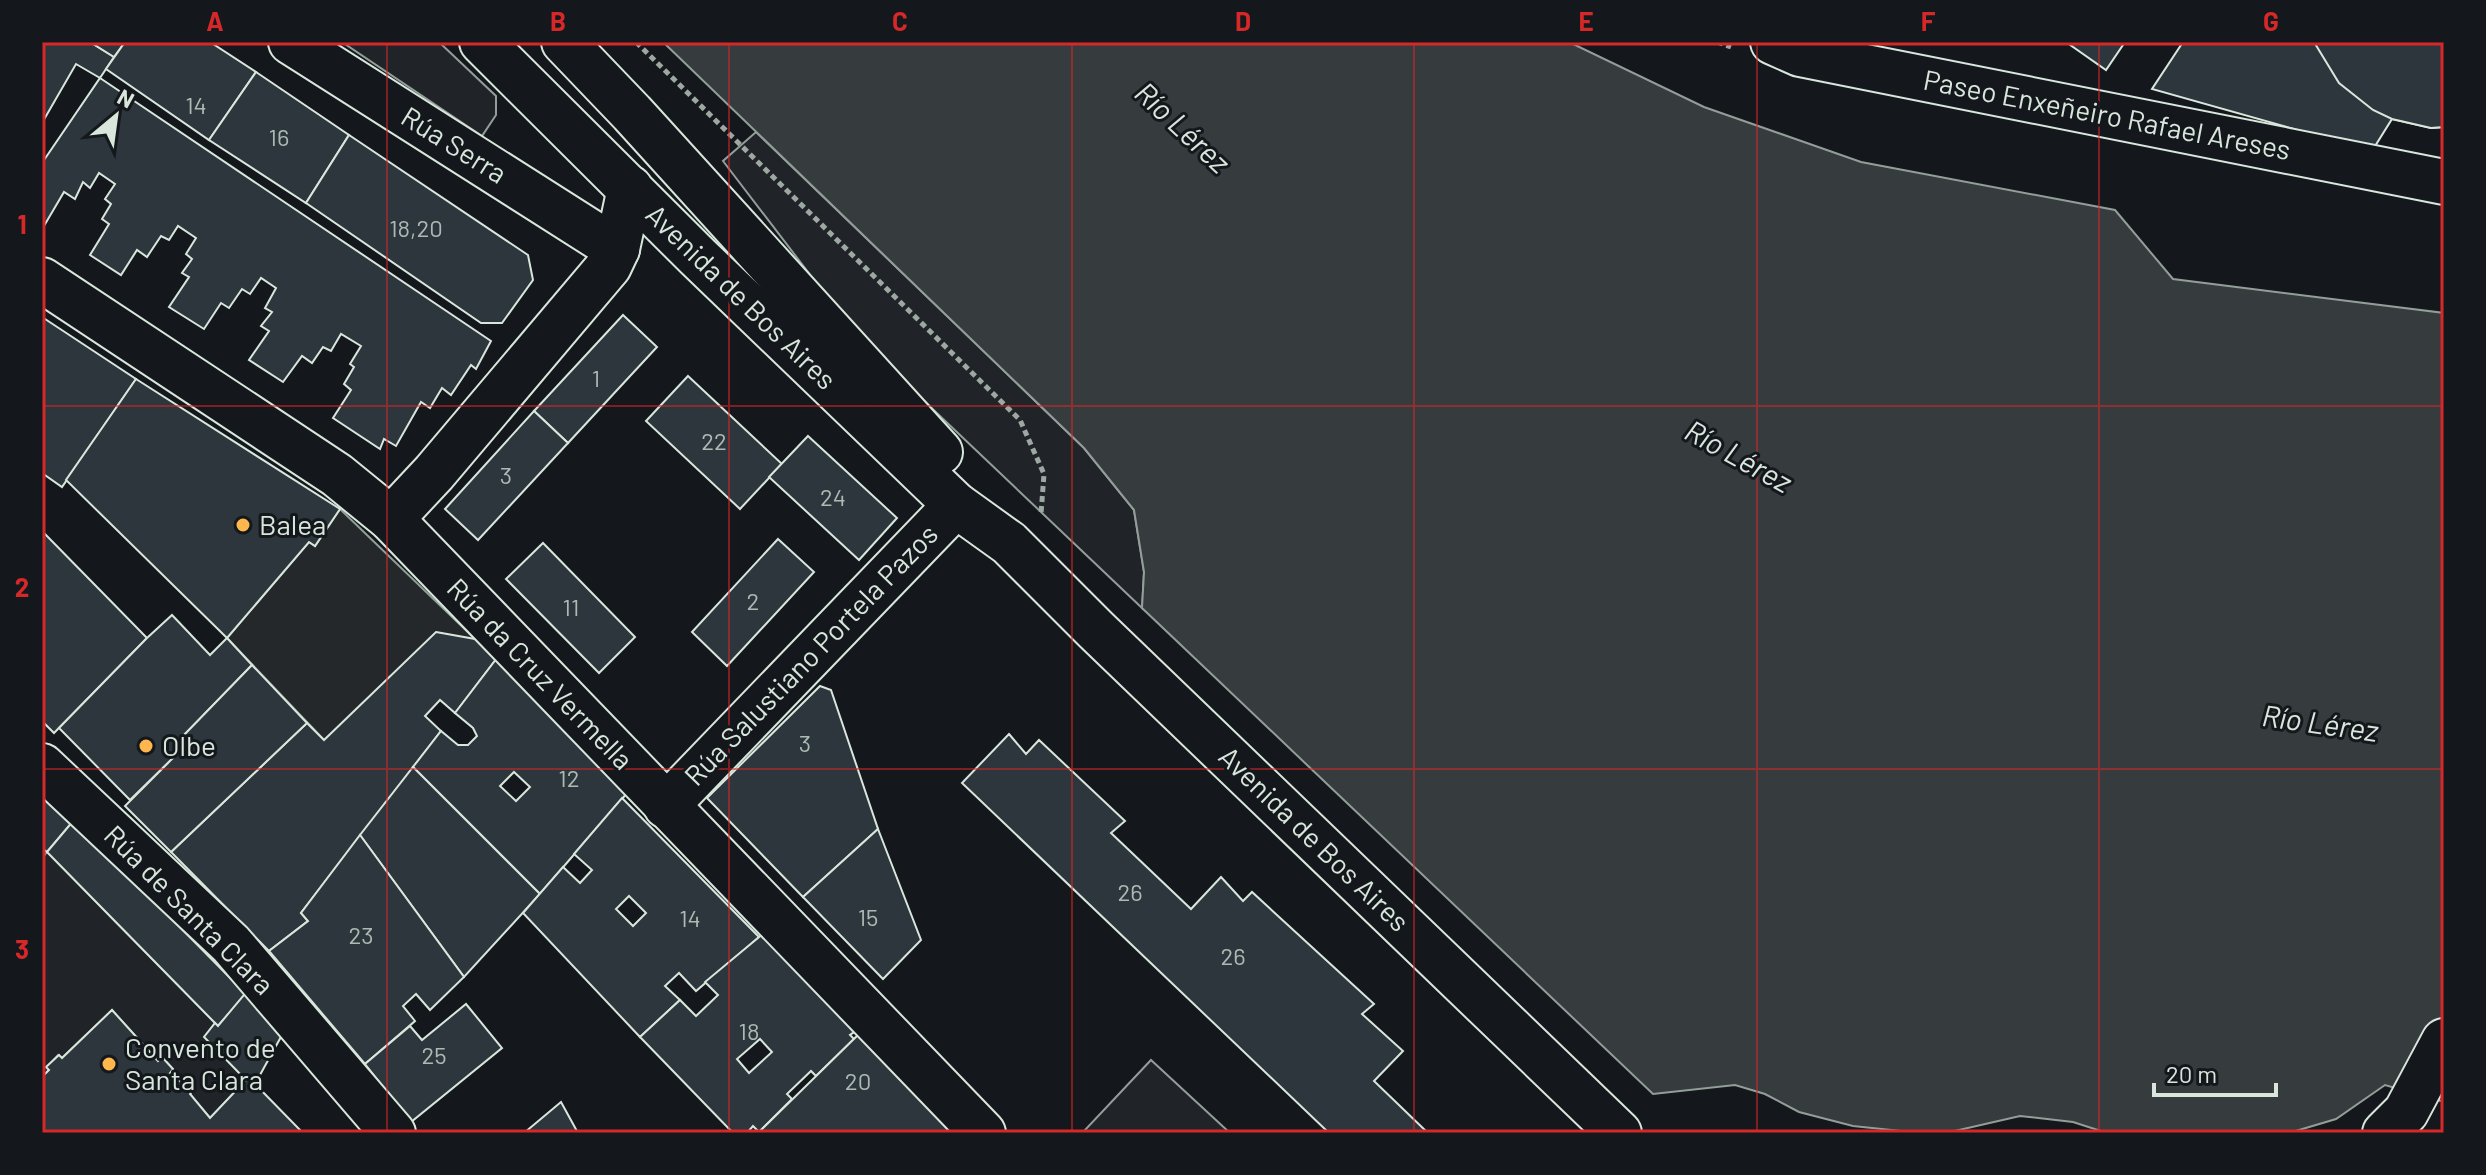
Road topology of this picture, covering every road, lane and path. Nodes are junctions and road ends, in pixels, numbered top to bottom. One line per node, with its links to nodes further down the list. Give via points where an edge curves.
1 (291, 42): 8 (street, Rúa Serra)
2 (482, 42): 7 (street, Avenida de Bos Aires)
3 (564, 42): 12 (street, Avenida de Bos Aires, via 969,485)
4 (636, 42): 12 (path, via 1020,420 1044,474 1040,512)
5 (1773, 42): 6 (street, Paseo Enxeñeiro Rafael Areses, via 1800,54)
6 (2444, 182)
7 (630, 188): 8 (street); 10 (street, Avenida de Bos Aires)
8 (617, 249): 11 (street, via 609,266)
9 (42, 280): 11 (street, Rúa da Cruz Vermella, via 337,475)
10 (956, 505): 12 (street, Avenida de Bos Aires); 14 (street, Rúa Salustiano Portela Pazos)
11 (391, 519): 14 (street, Rúa da Cruz Vermella)
12 (1027, 534): 18 (street, Avenida de Bos Aires, via 1096,630)
13 (42, 766): 16 (street, Rúa de Santa Clara, via 231,944)
14 (666, 806): 17 (street, Rúa da Cruz Vermella)
15 (2444, 1041): 19 (street, via 2406,1112)
16 (393, 1133)
17 (983, 1133)
18 (1619, 1133)
19 (2385, 1133)

